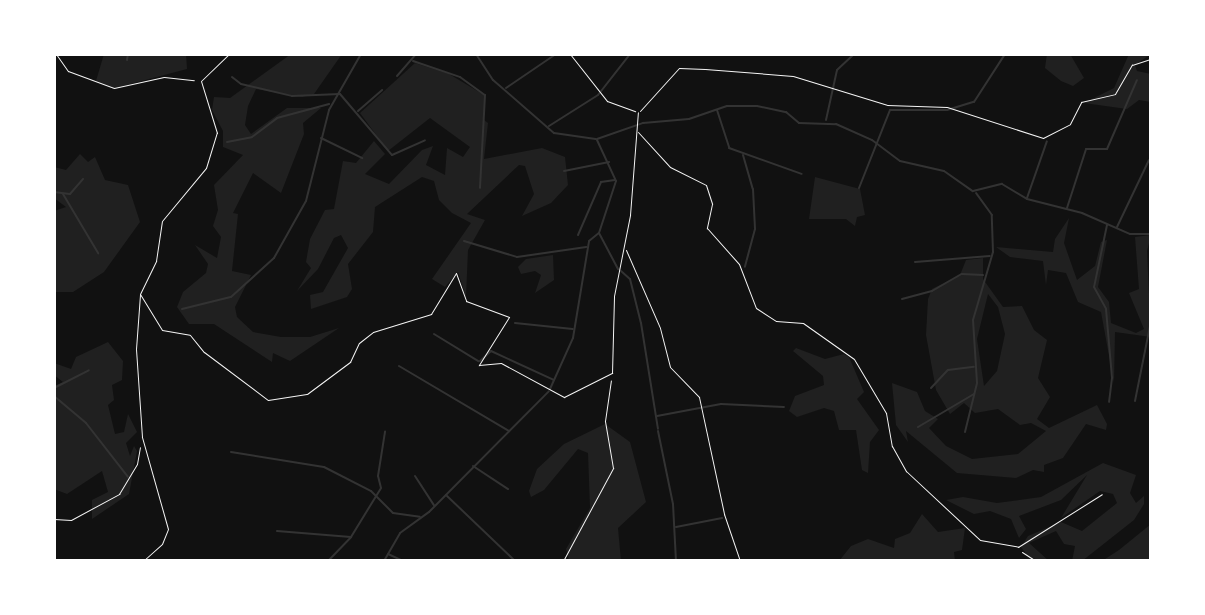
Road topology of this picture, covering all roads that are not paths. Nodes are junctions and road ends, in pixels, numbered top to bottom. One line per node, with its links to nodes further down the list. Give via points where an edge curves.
1 (229, 54): 7 (street, via 201,81 217,138 204,172 162,221 156,261)
2 (570, 54): 4 (street, via 613,104)
3 (1151, 59): 4 (street, via 1132,65 1113,96 1081,102 1073,120 1047,137 1021,134 951,108 887,105 784,75 683,68)
4 (638, 112): 5 (street)
5 (636, 129): 6 (street); 8 (street, via 670,167 706,185 712,204 707,228 739,264 756,308 776,321 803,323 854,359 886,413 892,446 906,471 984,543 1018,547)
6 (625, 247): 7 (street, via 614,296 612,373 561,397 501,363 479,365 509,317 466,301 456,273 431,314 373,332 359,343 350,362 307,394 268,400 187,333 162,330); 10 (street, via 660,328 670,367 702,407 724,514)
7 (140, 294): 9 (street, via 136,349 142,437 168,529 160,547)
8 (1102, 494)
9 (143, 561)
10 (740, 561)

